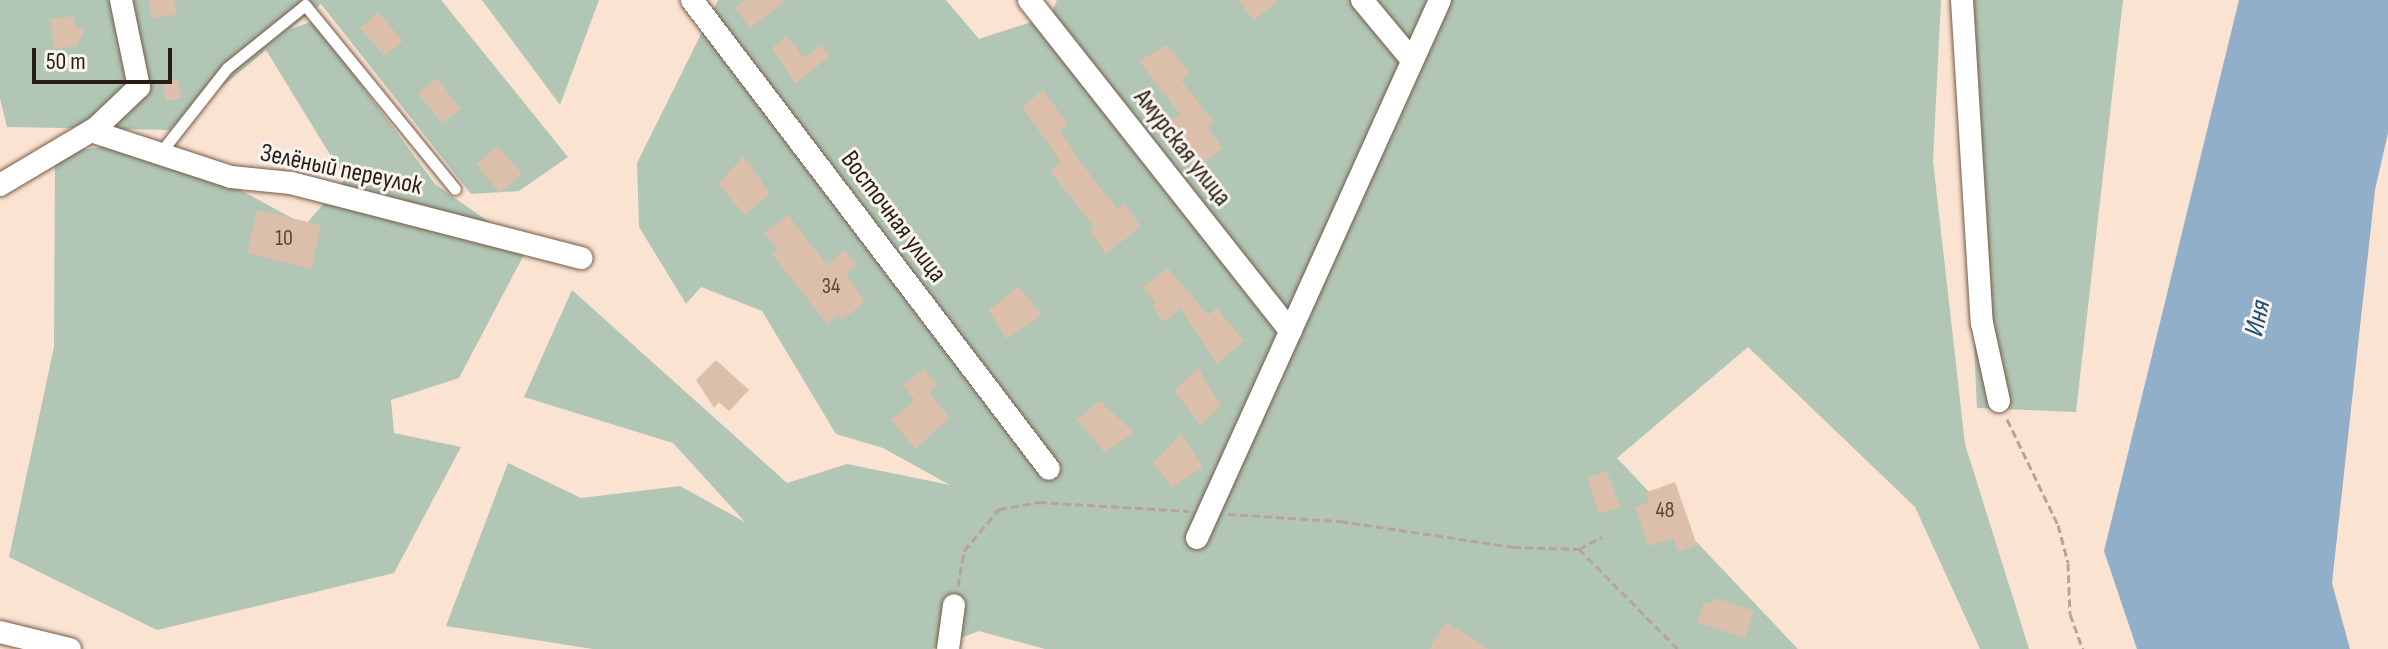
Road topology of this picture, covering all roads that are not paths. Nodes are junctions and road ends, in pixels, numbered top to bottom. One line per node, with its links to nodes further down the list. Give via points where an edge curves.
1 (121, 0): 8 (street, via 139,87)
2 (692, 0): 15 (street, Восточная улица)
3 (1029, 0): 13 (street, Амурская улица)
4 (1362, 0): 7 (street)
5 (1440, 0): 7 (street)
6 (1962, 0): 14 (street, via 1982,323)
7 (1412, 60): 13 (street)
8 (91, 131): 9 (street, Зелёный переулок); 10 (street)
9 (160, 153): 11 (lane, via 227,68 305,5); 12 (street, Зелёный переулок, via 231,177 291,183)
10 (0, 185)
11 (455, 189)
12 (581, 258)
13 (1290, 331): 16 (street)
14 (1999, 401)
15 (1049, 469)
16 (1197, 538)
17 (954, 605): 20 (street)
18 (0, 632): 19 (street)
19 (70, 649)
20 (948, 649)

